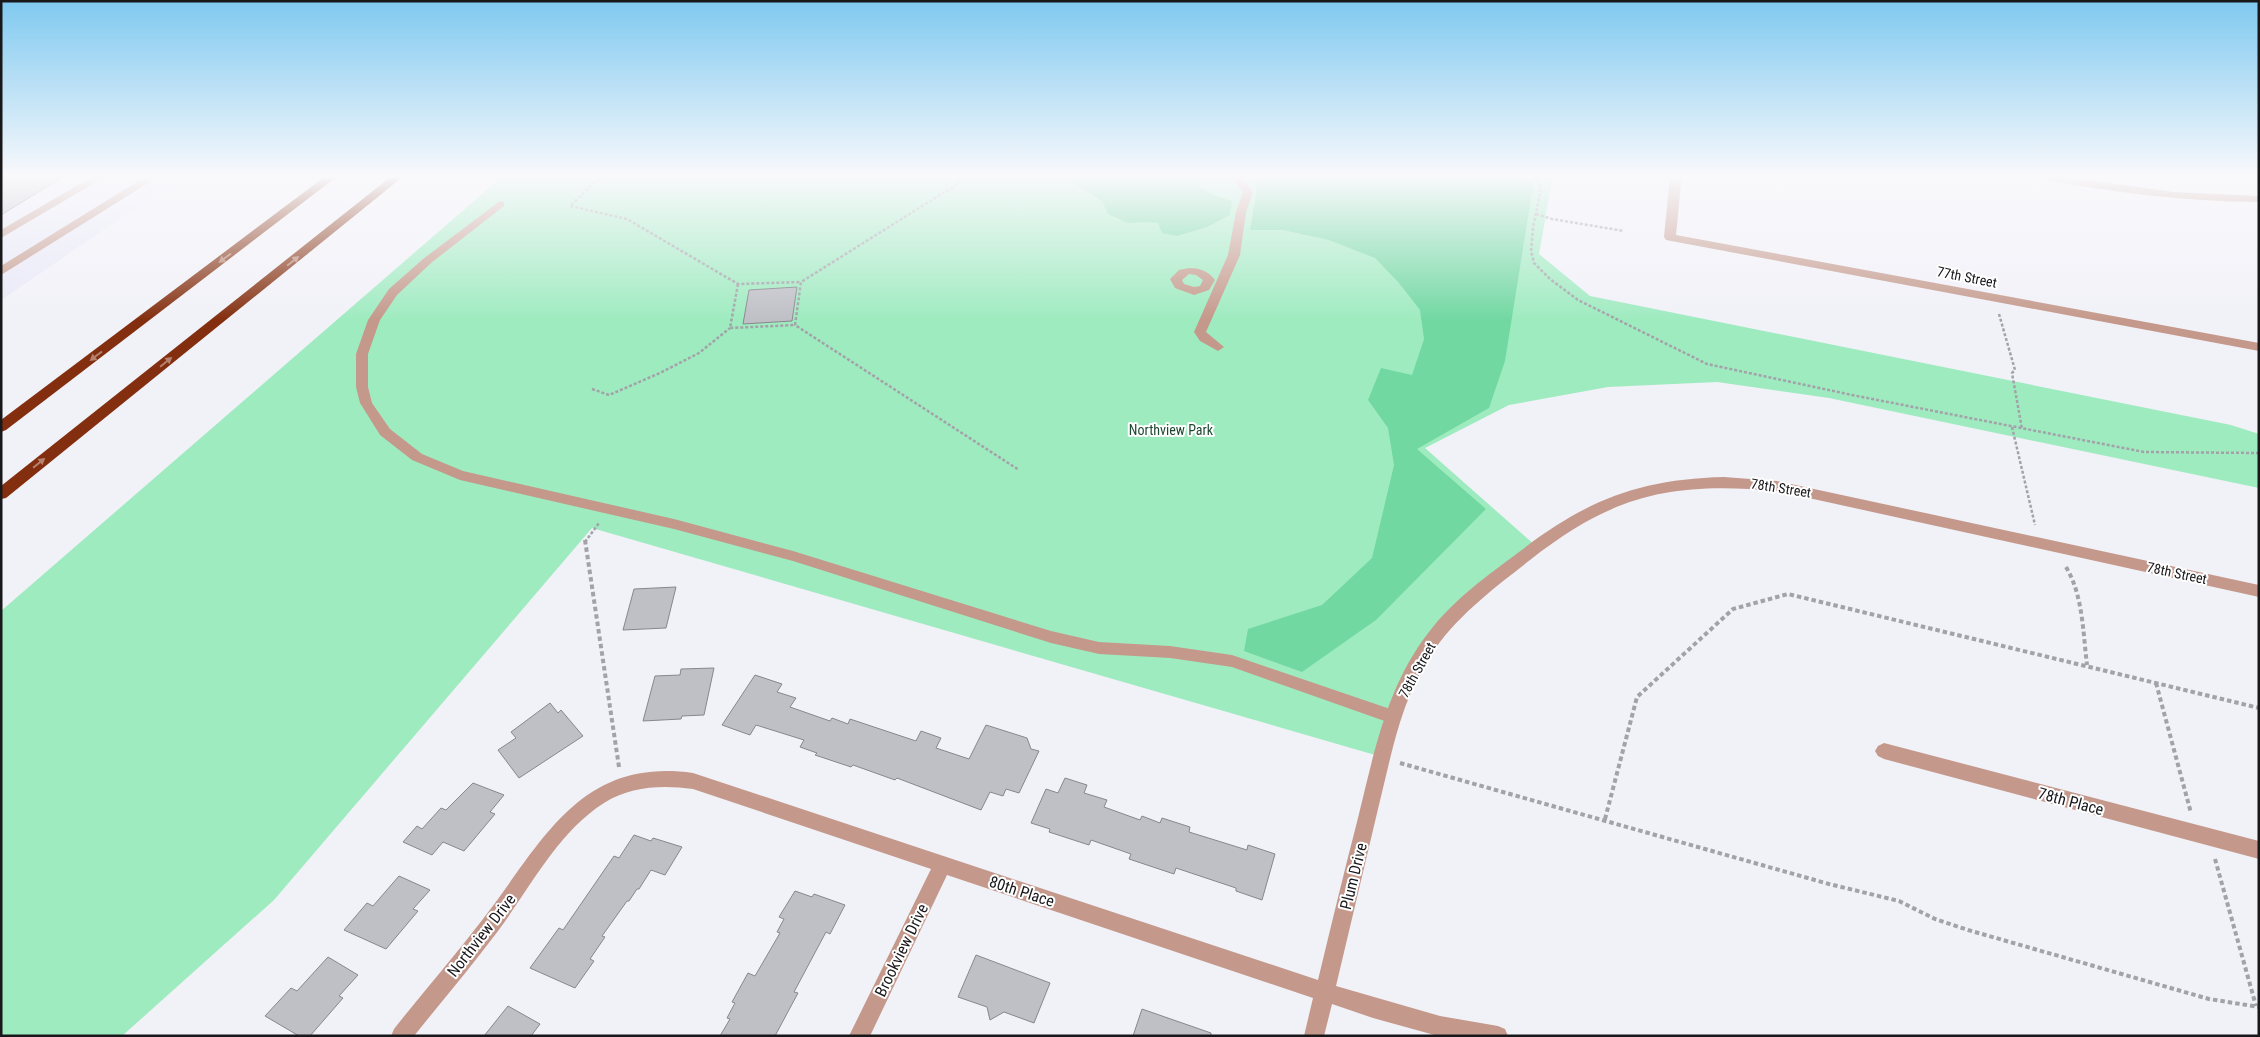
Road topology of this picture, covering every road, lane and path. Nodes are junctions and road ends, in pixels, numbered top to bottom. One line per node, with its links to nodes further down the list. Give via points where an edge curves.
1 (21, 223): 13 (lane)
2 (78, 223): 14 (street)
3 (270, 223): 24 (highway, one-way to 24)
4 (339, 223): 28 (highway, one-way to 4)
5 (475, 223): 29 (lane, via 393,292 374,320 362,354 362,387 366,403 385,432 417,457 460,475)
6 (635, 223): 16 (path)
7 (895, 223): 15 (path)
8 (1239, 223): 20 (lane, via 1234,255 1214,285 1200,332)
9 (1535, 223): 23 (path, via 1531,251 1534,263 1550,279 1578,300 1707,364)
10 (1578, 223): 12 (path)
11 (1671, 223): 21 (street, 77th Street, via 1670,237)
12 (1624, 231)
13 (1, 235)
14 (1, 271)
15 (801, 282): 16 (path); 18 (path)
16 (738, 284): 19 (path)
17 (1999, 312): 25 (path, via 2015,370 2012,373)
18 (795, 325): 19 (path); 27 (path)
19 (730, 328): 22 (path, via 699,352 660,373 609,395)
20 (1218, 347)
21 (2259, 347)
22 (592, 390)
23 (2012, 427): 25 (path); 30 (path)
24 (1, 428)
25 (2022, 429): 26 (path, via 2144,452)
26 (2259, 453)
27 (1019, 470)
28 (1, 494)
29 (610, 509): 36 (lane, via 793,556 1051,637 1099,648 1170,652 1232,661); 39 (path, via 585,540)
30 (2038, 542): 31 (street, 78th Street); 36 (street, 78th Street, via 1767,485 1692,483 1665,486 1617,499 1575,520 1472,595 1446,621 1424,652 1405,686)
31 (2056, 546): 32 (street, 78th Street); 33 (path, via 2060,562 2070,574)
32 (2259, 591)
33 (2087, 666): 34 (path); 40 (path, via 1788,594 1733,609 1637,697)
34 (2156, 683): 35 (path); 42 (path)
35 (2259, 708)
36 (1393, 717): 38 (street, Plum Drive)
37 (1884, 751): 42 (street, 78th Place)
38 (1382, 757): 40 (path); 45 (street, Plum Drive)
39 (622, 785): 41 (street, 80th Place, via 591,802); 44 (street, 80th Place, via 669,777 693,781)
40 (1605, 819): 46 (path, via 1899,901 1935,919 2017,945 2210,999)
41 (559, 833): 47 (street, Northview Drive)
42 (2202, 836): 43 (street, 78th Place); 46 (path, via 2227,898)
43 (2259, 850)
44 (943, 864): 45 (street, 80th Place); 48 (street, Brookview Drive)
45 (1324, 991): 49 (street, Plum Drive); 50 (street, 80th Place, via 1440,1026)
46 (2257, 1007)
47 (401, 1036)
48 (859, 1036)
49 (1314, 1036)
50 (1498, 1036)

